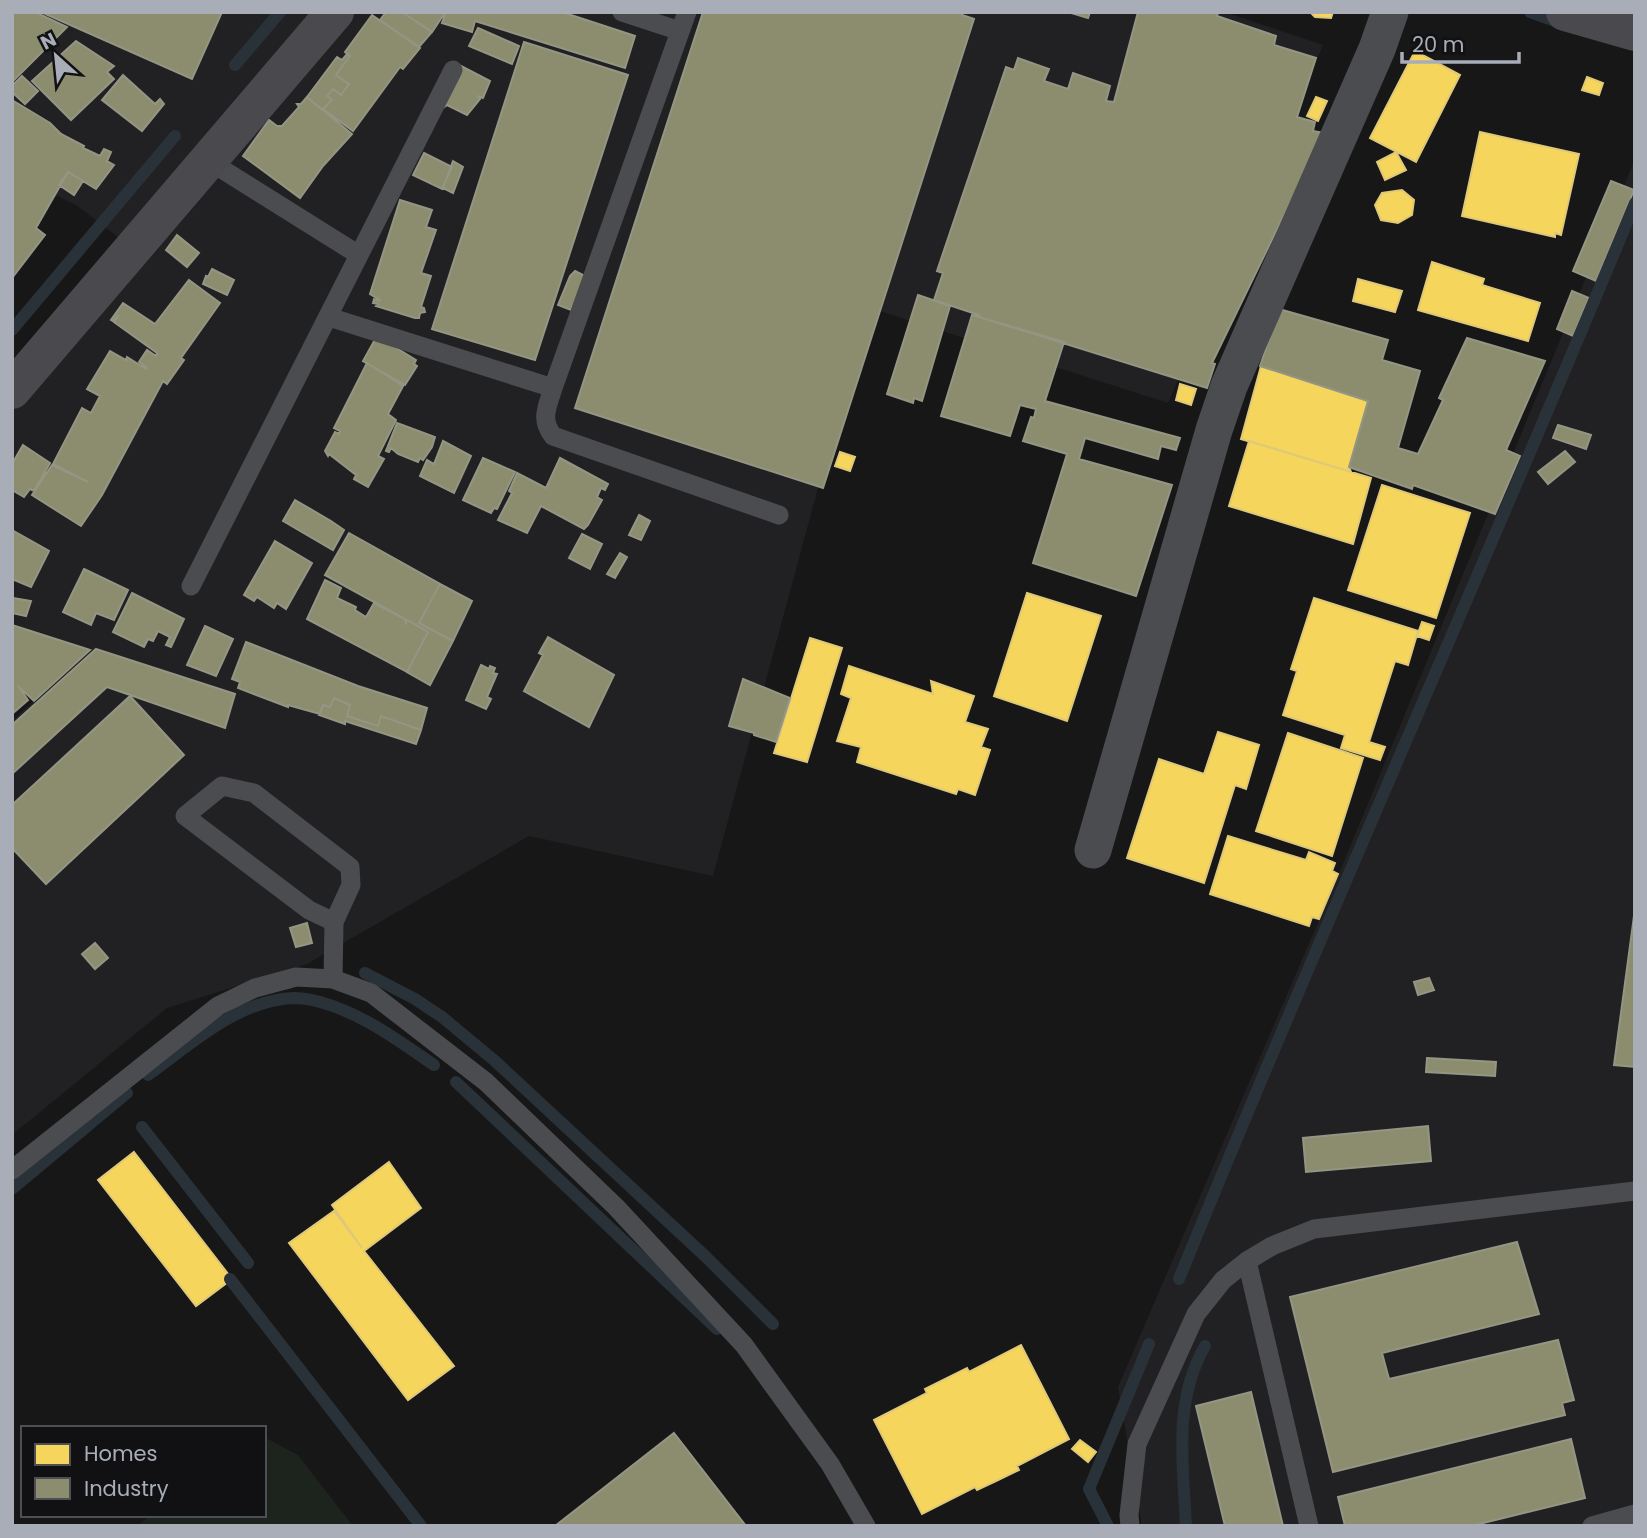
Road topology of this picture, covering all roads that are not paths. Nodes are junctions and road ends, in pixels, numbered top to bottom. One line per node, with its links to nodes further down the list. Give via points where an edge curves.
1 (335, 12): 9 (street)
2 (622, 12): 6 (lane)
3 (687, 12): 6 (lane)
4 (1390, 12): 16 (street, via 1229,386)
5 (1577, 14): 7 (street)
6 (680, 31): 12 (lane)
7 (1635, 32)
8 (453, 70): 10 (lane)
9 (209, 161): 10 (lane); 13 (street)
10 (359, 255): 11 (lane)
11 (329, 317): 12 (lane); 15 (lane)
12 (553, 388): 14 (lane, via 545,416 553,436)
13 (12, 390)
14 (779, 515)
15 (191, 586)
16 (1093, 850)
17 (334, 922): 17 (lane, via 351,885 350,867 254,793 222,786 185,816 309,910); 18 (lane)
18 (333, 979): 19 (lane, via 296,978 254,988 218,1006); 23 (lane, via 371,993 486,1082 617,1207 744,1345 830,1464)
19 (12, 1170)
20 (1635, 1191): 21 (lane, via 1314,1229)
21 (1247, 1261): 24 (lane, via 1223,1280 1196,1314 1137,1444); 25 (lane)
22 (1635, 1514): 26 (lane)
23 (866, 1526)
24 (1130, 1526)
25 (1309, 1526)
26 (1592, 1526)

